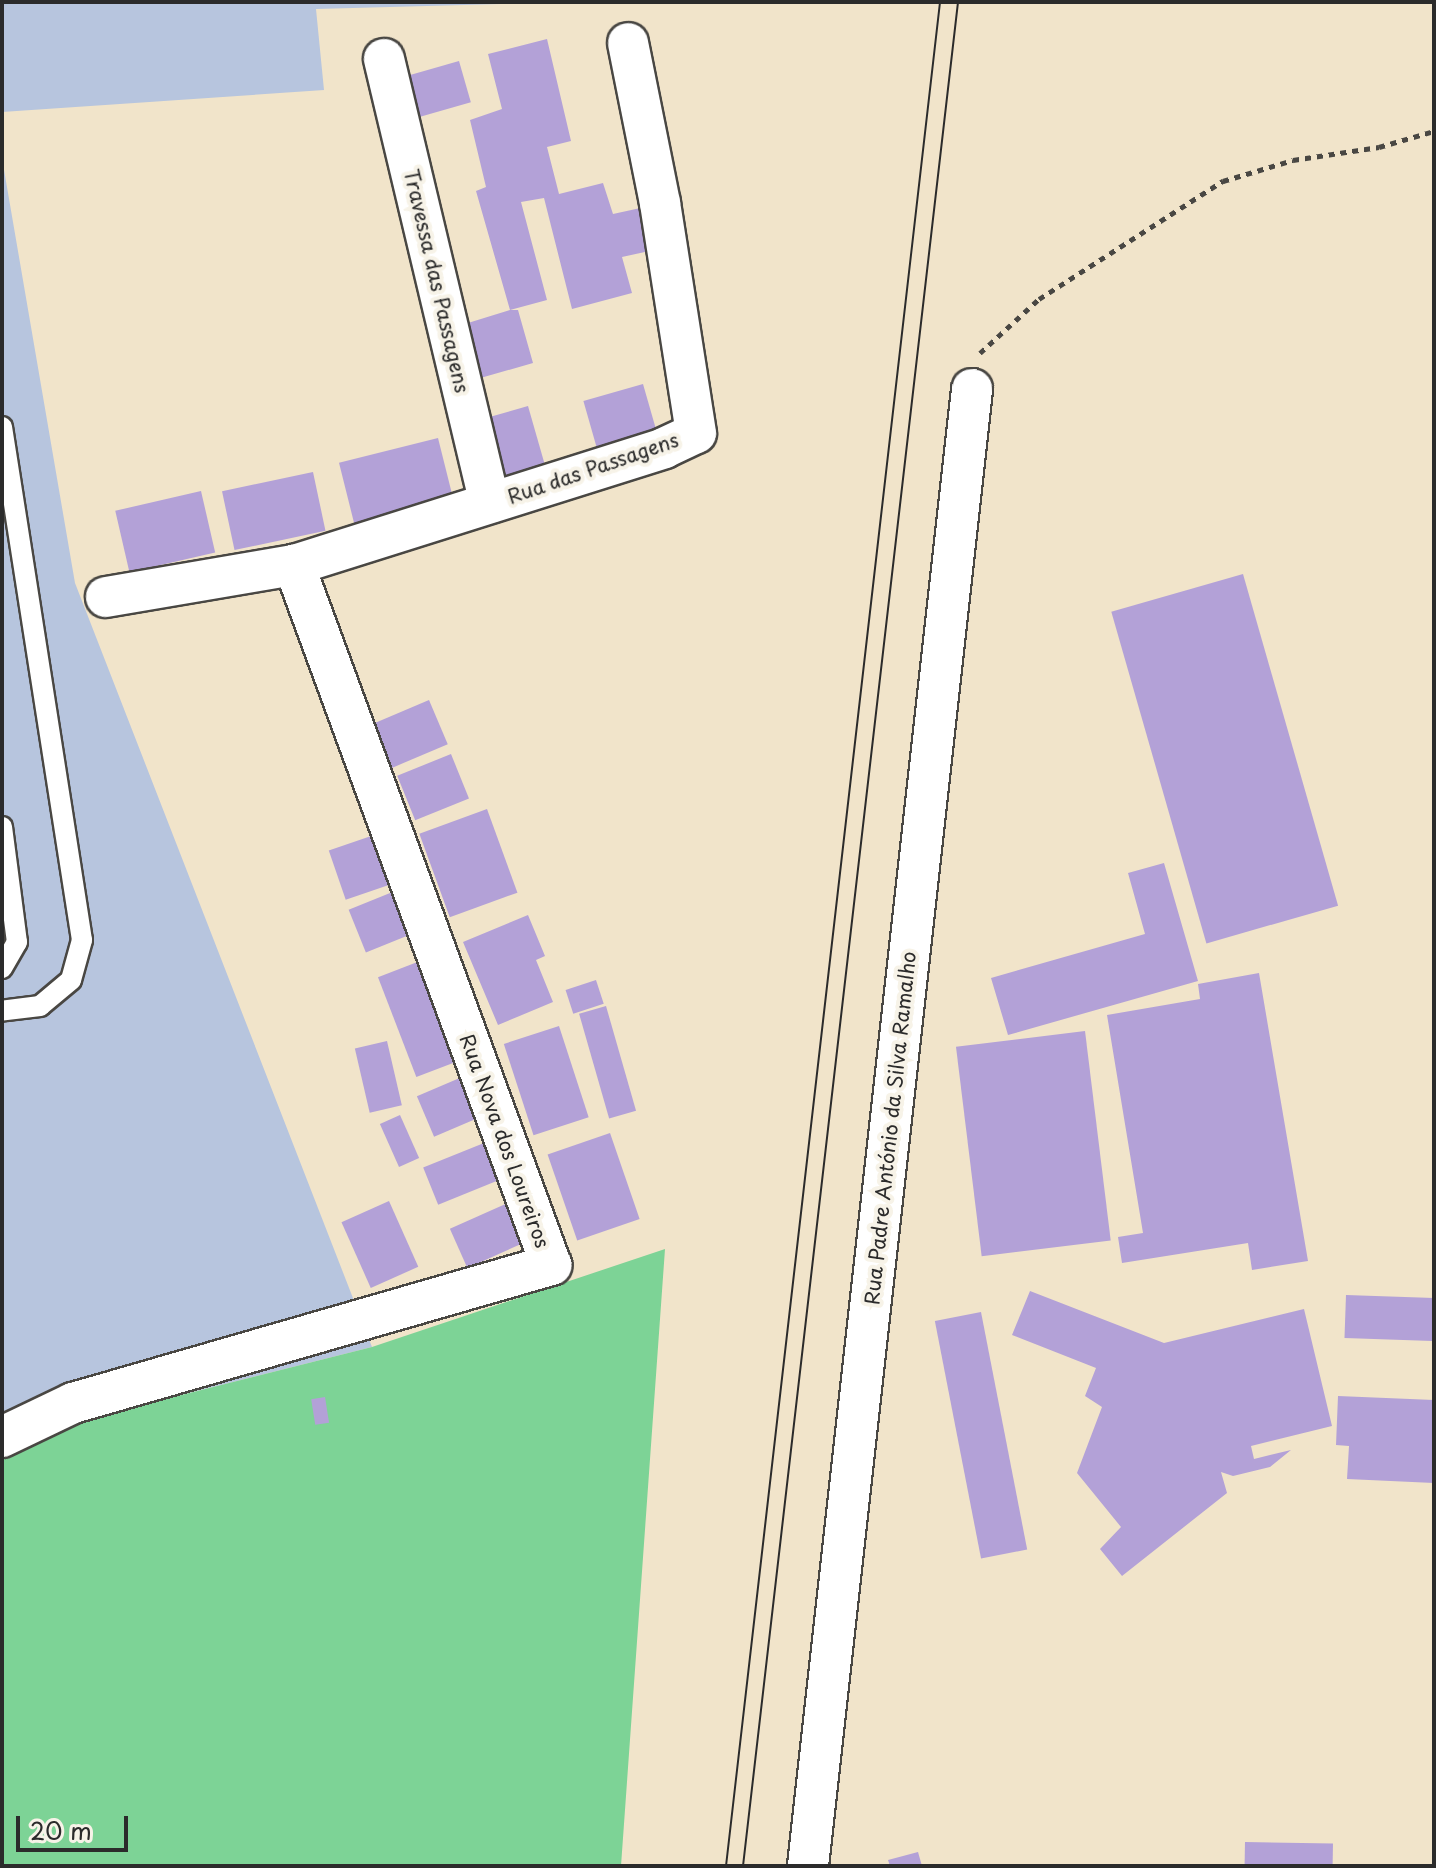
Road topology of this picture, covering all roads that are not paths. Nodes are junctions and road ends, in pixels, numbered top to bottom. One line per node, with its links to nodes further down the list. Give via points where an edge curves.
1 (628, 43): 5 (street, Rua das Passagens, via 660,203 696,433)
2 (384, 59): 5 (street, Travessa das Passagens)
3 (972, 389): 12 (street, Rua Padre António da Silva Ramalho)
4 (2, 427): 10 (lane, via 82,940 71,980 40,1006)
5 (490, 503): 6 (street, Rua das Passagens)
6 (294, 565): 7 (street, Rua das Passagens); 11 (street, Rua Nova dos Loureiros, via 551,1265 73,1403)
7 (106, 597)
8 (2, 827): 9 (lane, via 17,942)
9 (2, 968)
10 (2, 1011)
11 (2, 1437)
12 (808, 1866)

